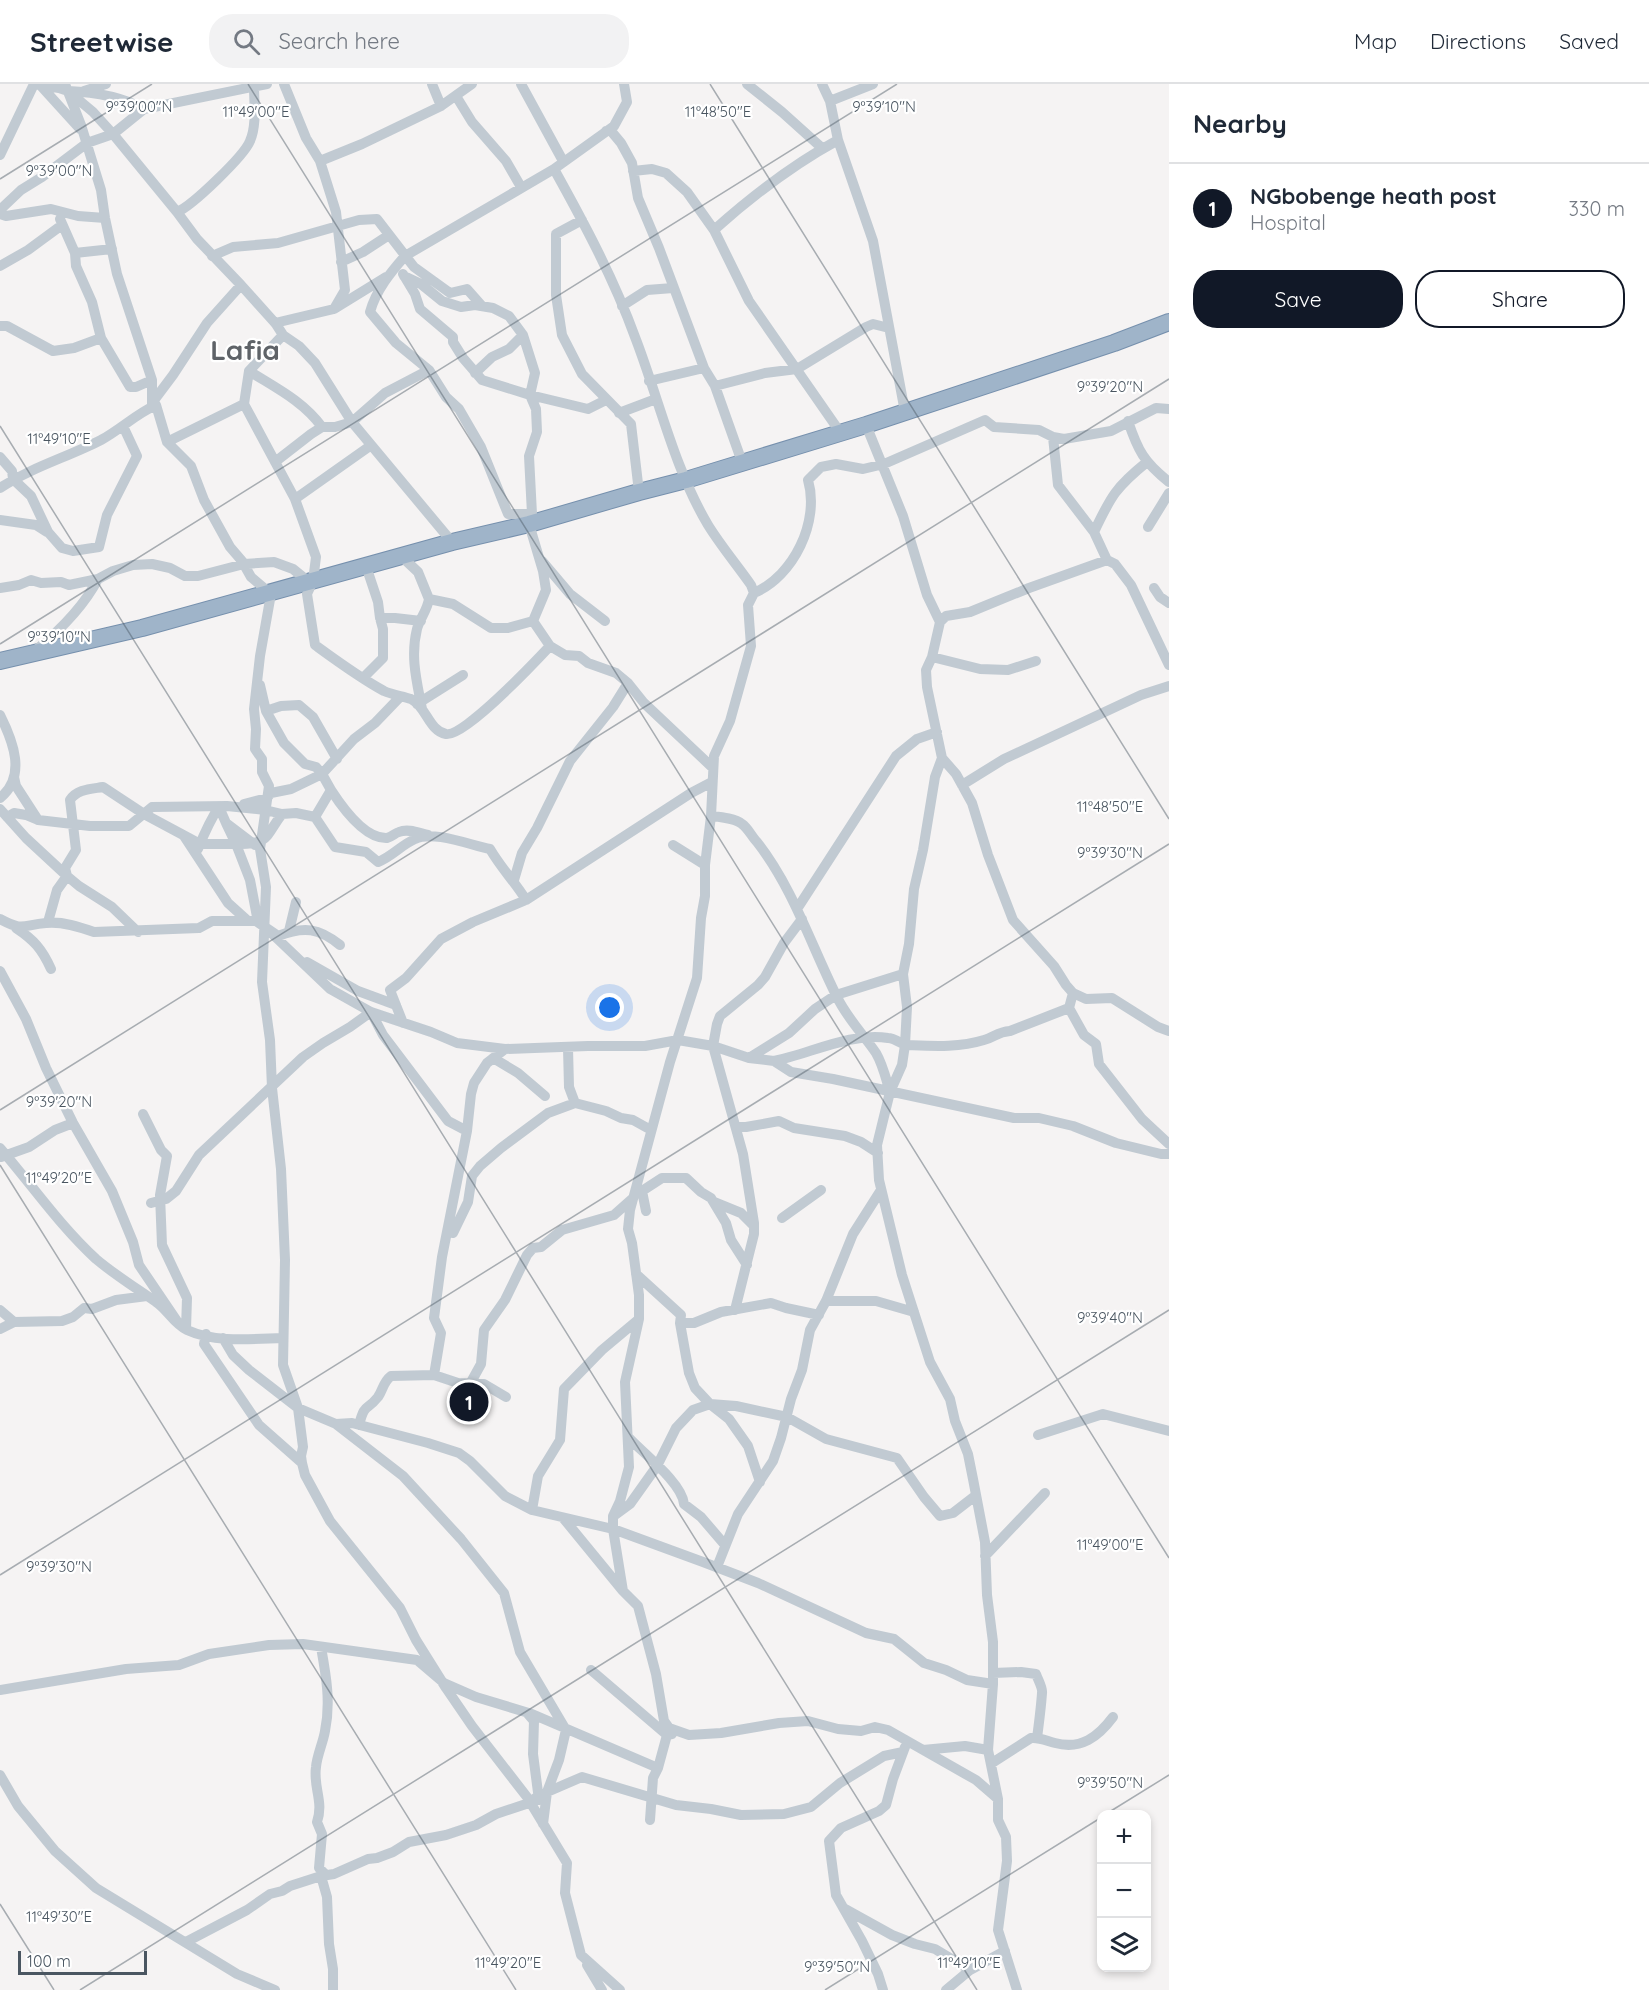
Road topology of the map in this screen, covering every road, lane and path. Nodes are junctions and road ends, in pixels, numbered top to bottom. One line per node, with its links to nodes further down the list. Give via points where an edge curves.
1 (106, 84): 14 (street)
2 (267, 84): 13 (street)
3 (284, 84): 25 (street)
4 (432, 84): 17 (street)
5 (472, 84): 15 (street)
6 (521, 84): 26 (street)
7 (624, 84): 19 (street, via 627,102 614,126)
8 (747, 84): 23 (street)
9 (822, 84): 16 (street)
10 (873, 84): 16 (street)
11 (40, 85): 12 (street); 21 (street); 24 (street, via 34,84)
12 (64, 86): 14 (street); 20 (street); 21 (street)
13 (254, 86): 18 (street); 32 (street, via 253,129 244,153)
14 (83, 89): 18 (street)
15 (456, 96): 17 (street); 29 (street)
16 (830, 101): 22 (street)
17 (441, 106): 25 (street)
18 (144, 109): 20 (street)
19 (606, 130): 26 (street); 28 (street, via 621,143)
20 (112, 134): 21 (street); 32 (street)
21 (85, 138): 31 (street); 33 (street, via 102,190)
22 (838, 140): 23 (street); 55 (street, via 873,241)
23 (822, 148): 37 (street)
24 (0, 154)
25 (320, 161): 36 (street)
26 (562, 161): 27 (street)
27 (554, 169): 29 (street); 34 (street)
28 (633, 171): 37 (street, via 652,169 666,173 687,192); 48 (street, via 638,198)
29 (521, 187): 42 (street)
30 (57, 211): 31 (street, via 6,216); 33 (street); 35 (street)
31 (0, 212)
32 (177, 212): 41 (street)
33 (105, 219): 39 (street)
34 (582, 220): 50 (street); 69 (street, via 556,234 556,295 569,353)
35 (62, 225): 40 (street); 44 (street)
36 (339, 225): 38 (street, via 377,219); 41 (street, via 278,243 232,247); 43 (street)
37 (714, 230): 60 (street, via 748,301)
38 (389, 235): 42 (street); 43 (street)
39 (112, 249): 40 (street); 64 (street)
40 (75, 254): 58 (street)
41 (212, 256): 47 (street)
42 (405, 256): 45 (street); 46 (street); 49 (street, via 450,293 466,289)
43 (341, 262): 51 (street, via 345,290)
44 (0, 266)
45 (389, 275): 51 (street); 61 (street, via 370,312 396,343)
46 (404, 276): 49 (street, via 442,301 461,307); 63 (street, via 420,309 453,337)
47 (241, 285): 53 (street); 70 (street, via 207,322)
48 (674, 288): 50 (street, via 647,290); 59 (street)
49 (482, 306): 57 (street, via 509,316)
50 (622, 306): 65 (street)
51 (334, 309): 53 (street)
52 (1169, 322): 73 (highway)
53 (275, 323): 56 (street)
54 (0, 326): 58 (street, via 7,326 52,351)
55 (889, 328): 60 (street, via 873,324 866,327); 73 (street)
56 (283, 335): 62 (street); 76 (street, via 315,363)
57 (523, 335): 63 (street); 67 (street, via 535,373)
58 (101, 338): 64 (street, via 130,387)
59 (704, 368): 65 (street); 66 (street)
60 (797, 369): 66 (street); 80 (street)
61 (429, 370): 76 (street, via 385,393); 96 (street, via 471,426 508,514)
62 (249, 371): 71 (street); 79 (street, via 291,396)
63 (476, 373): 67 (street, via 482,380)
64 (152, 380): 70 (street)
65 (649, 381): 68 (street)
66 (716, 386): 86 (street)
67 (530, 395): 69 (street, via 588,409); 96 (street, via 536,409 537,432 529,456)
68 (656, 399): 74 (street); 90 (street)
69 (606, 400): 74 (street)
70 (154, 404): 78 (street); 82 (street)
71 (244, 404): 82 (street); 85 (street)
72 (1169, 409): 75 (street, via 1156,408)
73 (905, 412): 77 (highway)
74 (619, 413): 93 (street, via 631,424)
75 (1128, 421): 81 (street, via 1111,431 1064,439); 87 (street, via 1137,449)
76 (352, 422): 79 (street); 83 (street)
77 (866, 425): 80 (highway); 88 (street)
78 (123, 426): 89 (street, via 101,440); 99 (street, via 137,456 107,515 99,547 73,551 62,548)
79 (322, 427): 85 (street)
80 (840, 432): 86 (highway)
81 (1053, 437): 88 (street, via 1039,430 994,427 985,420); 100 (street, via 1058,485)
82 (167, 442): 105 (street, via 191,466 212,516)
83 (370, 446): 95 (street); 101 (street)
84 (0, 457): 89 (street, via 12,471)
85 (275, 462): 95 (street)
86 (742, 462): 90 (highway)
87 (1147, 462): 91 (street); 100 (street, via 1122,482)
88 (884, 464): 111 (street, via 863,470 836,465 821,467 812,475 808,480 812,491 809,524 800,544 790,563 767,588); 119 (street, via 927,595)
89 (13, 479): 92 (street); 99 (street, via 31,496)
90 (686, 480): 93 (highway); 111 (street, via 708,525)
91 (1169, 482)
92 (0, 488)
93 (639, 492): 96 (highway)
94 (1169, 494): 98 (street)
95 (296, 500): 108 (street, via 316,557)
96 (530, 519): 101 (highway); 102 (street)
97 (0, 520): 99 (street, via 36,525)
98 (1148, 527)
99 (48, 532)
100 (1094, 532): 104 (street)
101 (452, 542): 103 (highway)
102 (535, 548): 117 (street, via 546,590); 118 (street, via 546,568 570,594)
103 (401, 556): 106 (highway); 113 (street, via 418,572)
104 (1107, 560): 119 (street, via 970,612 946,616); 125 (street, via 1115,564 1131,585)
105 (244, 564): 107 (street, via 198,576 185,576 152,564 133,565); 108 (street, via 274,562); 112 (street, via 251,577)
106 (366, 566): 108 (highway); 115 (street)
107 (98, 579): 109 (street, via 69,585 31,580); 121 (street, via 70,618)
108 (311, 582): 112 (highway); 127 (street, via 307,594 315,645)
109 (0, 588)
110 (1155, 588): 114 (street)
111 (754, 593): 138 (street, via 748,605 751,646)
112 (271, 594): 121 (highway); 128 (street)
113 (429, 598): 116 (street); 117 (street, via 453,604 490,628)
114 (1169, 603)
115 (380, 618): 116 (street); 127 (street, via 382,658)
116 (421, 621): 132 (street, via 413,653)
117 (534, 621): 120 (street)
118 (605, 621)
119 (940, 622): 122 (street)
120 (550, 646): 129 (street, via 616,673); 132 (street, via 490,706 456,733 438,731)
121 (30, 655): 123 (highway)
122 (932, 657): 124 (street, via 980,669 1008,670); 135 (street, via 926,670 927,687)
123 (0, 661)
124 (1036, 661)
125 (1169, 665)
126 (463, 675): 132 (street)
127 (363, 678): 131 (street)
128 (258, 680): 133 (street); 145 (street, via 255,749 262,759 262,772 269,786)
129 (628, 683): 138 (street); 165 (street, via 570,761 522,853)
130 (1169, 686): 142 (street, via 1141,695 1004,759)
131 (400, 697): 132 (street); 137 (street)
132 (420, 705)
133 (266, 711): 137 (street, via 299,705 313,717); 139 (street, via 284,743)
134 (0, 715): 140 (street, via 15,751)
135 (937, 732): 136 (street); 168 (street, via 917,739 896,756)
136 (942, 758): 142 (street); 179 (street, via 934,777)
137 (337, 759): 139 (street)
138 (713, 768): 141 (street)
139 (322, 774): 143 (street); 145 (street)
140 (14, 777): 144 (street); 153 (street)
141 (712, 782): 151 (street); 166 (street)
142 (962, 785): 180 (street, via 1013,920)
143 (331, 790): 152 (street); 156 (street, via 347,813 374,836 389,838 400,831)
144 (0, 798)
145 (267, 798): 146 (street); 147 (street)
146 (224, 807): 147 (street); 149 (street, via 152,807); 155 (street); 158 (street, via 209,822)
147 (265, 810): 150 (street); 160 (street)
148 (3, 813): 153 (street); 164 (street)
149 (144, 814): 154 (street, via 129,826); 154 (street, via 103,787 72,796); 157 (street)
150 (282, 814): 152 (street); 160 (street, via 270,835)
151 (711, 816): 163 (street); 168 (street, via 742,824 768,857)
152 (315, 817): 156 (street, via 335,847 366,852 378,862)
153 (38, 820): 154 (street)
154 (73, 823): 164 (street, via 76,850 65,868)
155 (226, 823): 159 (street); 160 (street)
156 (428, 835): 165 (street, via 490,849)
157 (184, 836): 158 (street); 162 (street)
158 (200, 844): 159 (street); 162 (street)
159 (236, 844): 160 (street); 171 (street, via 250,880)
160 (258, 845): 171 (street, via 266,887)
161 (673, 845): 163 (street)
162 (196, 856): 171 (street, via 228,903)
163 (705, 865): 188 (street, via 697,978)
164 (67, 876): 170 (street, via 57,890); 174 (street)
165 (514, 880): 166 (street)
166 (526, 900): 182 (street, via 441,939 390,990)
167 (296, 902): 173 (street)
168 (800, 914): 181 (street); 190 (street, via 765,977 720,1016)
169 (0, 919): 172 (street)
170 (48, 922): 172 (street); 174 (street, via 94,932)
171 (257, 923): 173 (street, via 278,936); 174 (street, via 212,921 199,928); 175 (street); 196 (street)
172 (16, 928): 177 (street, via 42,951)
173 (290, 931): 176 (street, via 321,932)
174 (138, 932)
175 (282, 943): 182 (street, via 358,991); 184 (street, via 330,989)
176 (340, 945)
177 (51, 969)
178 (0, 971): 201 (street)
179 (903, 974): 181 (street); 189 (street, via 907,1007)
180 (1073, 993): 183 (street); 186 (street, via 1086,999 1112,998)
181 (836, 995): 187 (street); 194 (street, via 789,1033)
182 (396, 1005): 185 (street)
183 (1069, 1008): 189 (street, via 984,1041 949,1047); 205 (street, via 1084,1035 1096,1044 1099,1064 1142,1119)
184 (370, 1012): 185 (street); 196 (street, via 303,1057); 204 (street, via 448,1121)
185 (403, 1023): 192 (street, via 457,1043)
186 (1169, 1031)
187 (864, 1038): 189 (street, via 889,1038); 195 (street); 197 (street, via 876,1054)
188 (678, 1040): 190 (street); 191 (street, via 645,1046); 203 (street)
189 (904, 1045): 197 (street, via 902,1065)
190 (713, 1046): 194 (street); 202 (street)
191 (568, 1048): 192 (street); 199 (street, via 569,1087)
192 (505, 1049): 193 (street)
193 (493, 1058): 198 (street); 204 (street, via 474,1083)
194 (749, 1058): 195 (street)
195 (774, 1061): 197 (street, via 791,1072)
196 (272, 1088): 214 (street, via 199,1155 176,1191); 235 (street, via 285,1260)
197 (890, 1092): 207 (street); 208 (street, via 1014,1118 1039,1118 1116,1143)
198 (545, 1096)
199 (575, 1103): 203 (street, via 633,1120); 209 (street, via 548,1113)
200 (143, 1114): 214 (street, via 167,1156)
201 (73, 1123): 206 (street, via 29,1147); 231 (street, via 112,1191 134,1242 139,1265)
202 (736, 1127): 207 (street, via 779,1121 794,1128 845,1136); 218 (street)
203 (651, 1130): 213 (street)
204 (467, 1131): 210 (street)
205 (1169, 1144)
206 (2, 1153): 222 (street, via 59,1222 95,1258)
207 (878, 1153): 212 (street)
208 (1169, 1154)
209 (477, 1170): 210 (street); 219 (street, via 472,1176 468,1202)
210 (457, 1182): 219 (street)
211 (821, 1190): 217 (street)
212 (881, 1190): 223 (street, via 853,1234); 226 (street)
213 (632, 1199): 221 (street, via 628,1228); 237 (street, via 614,1215 562,1230 527,1254 505,1300 484,1330 481,1364)
214 (156, 1202): 231 (street, via 162,1245 187,1298)
215 (714, 1202): 216 (street, via 686,1178 662,1178 642,1191); 218 (street, via 741,1213); 220 (street)
216 (646, 1211)
217 (782, 1218)
218 (754, 1227): 220 (street)
219 (443, 1252): 236 (street, via 434,1318 441,1334)
220 (747, 1265): 225 (street)
221 (636, 1274): 228 (street); 230 (street, via 681,1315)
222 (147, 1296): 229 (street, via 84,1308 62,1321); 231 (street)
223 (826, 1301): 226 (street, via 876,1301); 227 (street)
224 (0, 1310): 229 (street)
225 (735, 1310): 227 (street, via 771,1303); 230 (street, via 694,1323)
226 (914, 1312): 251 (street, via 930,1362 950,1399 968,1454)
227 (819, 1315): 241 (street, via 810,1330)
228 (639, 1319): 246 (street, via 625,1382); 252 (street, via 564,1389 560,1440 538,1476)
229 (14, 1322): 232 (street)
230 (680, 1323): 239 (street, via 689,1373 695,1388)
231 (183, 1327): 233 (street)
232 (0, 1329)
233 (206, 1335): 234 (street); 247 (street, via 204,1344 250,1414 268,1436)
234 (223, 1338): 235 (street); 240 (street, via 249,1370)
235 (282, 1338): 240 (street, via 283,1365)
236 (434, 1375): 237 (street); 243 (street, via 391,1376 378,1397 363,1409)
237 (470, 1384): 238 (street, via 483,1384)
238 (506, 1397)
239 (710, 1404): 241 (street); 248 (street, via 693,1410 676,1428); 249 (street, via 729,1419 748,1446)
240 (298, 1408): 242 (street); 247 (street)
241 (787, 1417): 249 (street, via 773,1461); 251 (street, via 826,1439 897,1458 940,1516 953,1513)
242 (336, 1424): 243 (street); 267 (street, via 403,1476 504,1593 520,1652)
243 (358, 1425): 252 (street, via 459,1453 504,1496)
244 (1169, 1431): 245 (street, via 1103,1414)
245 (1038, 1435)
246 (629, 1438): 248 (street); 253 (street, via 629,1467)
247 (302, 1463): 263 (street, via 330,1521 400,1608)
248 (657, 1466): 253 (street, via 630,1504); 256 (street, via 683,1496 684,1504)
249 (760, 1482): 256 (street, via 738,1514)
250 (1045, 1493): 257 (street)
251 (975, 1496): 257 (street)
252 (532, 1510): 254 (street)
253 (613, 1516): 255 (street)
254 (564, 1519): 255 (street); 259 (street)
255 (612, 1529): 258 (street); 259 (street)
256 (725, 1545): 258 (street)
257 (986, 1556): 262 (street)
258 (717, 1567): 262 (street, via 866,1633 894,1639 924,1664 968,1680)
259 (623, 1591): 268 (street, via 638,1606 664,1721)
260 (321, 1647): 263 (street, via 417,1660); 264 (street, via 269,1645 209,1654 179,1665 126,1669); 282 (street, via 328,1696 315,1781 321,1810 317,1822 322,1834 319,1868)
261 (591, 1670): 268 (street)
262 (993, 1678): 269 (street, via 1021,1672 1036,1674 1043,1692); 272 (street)
263 (444, 1683): 265 (street); 277 (street, via 472,1726)
264 (0, 1690)
265 (528, 1713): 267 (street); 277 (street, via 534,1721)
266 (1113, 1718): 269 (street, via 1101,1733 1077,1745)
267 (566, 1730): 275 (street); 277 (street, via 559,1760)
268 (672, 1734): 270 (street, via 721,1733 808,1721 838,1729 880,1728); 275 (street)
269 (1037, 1738): 274 (street)
270 (909, 1742): 271 (street); 273 (street)
271 (922, 1750): 272 (street, via 965,1746); 279 (street, via 976,1780)
272 (988, 1750): 274 (street)
273 (903, 1752): 278 (street, via 884,1756 840,1783 811,1807 784,1814 741,1815); 283 (street, via 886,1805 841,1828 829,1841 836,1895)
274 (992, 1763): 279 (street)
275 (658, 1768): 278 (street)
276 (0, 1775): 284 (street, via 18,1806 55,1851 96,1888)
277 (538, 1797): 278 (street, via 582,1778); 281 (street); 281 (street); 282 (street, via 447,1835 409,1842 393,1852)
278 (652, 1798): 280 (street)
279 (998, 1799): 285 (street, via 998,1820 1006,1837 1007,1861 998,1930)
280 (650, 1820)
281 (543, 1824): 286 (street, via 567,1863 565,1893)
282 (324, 1876): 284 (street, via 270,1894); 289 (street)
283 (843, 1907): 287 (street, via 892,1935 935,1949); 292 (street)
284 (186, 1942): 288 (street, via 237,1974)
285 (1005, 1951): 287 (street); 294 (street)
286 (581, 1955): 290 (street); 291 (street)
287 (970, 1970): 293 (street)
288 (275, 1990)
289 (333, 1990)
290 (602, 1990)
291 (620, 1990)
292 (883, 1990)
293 (946, 1990)
294 (1017, 1990)

